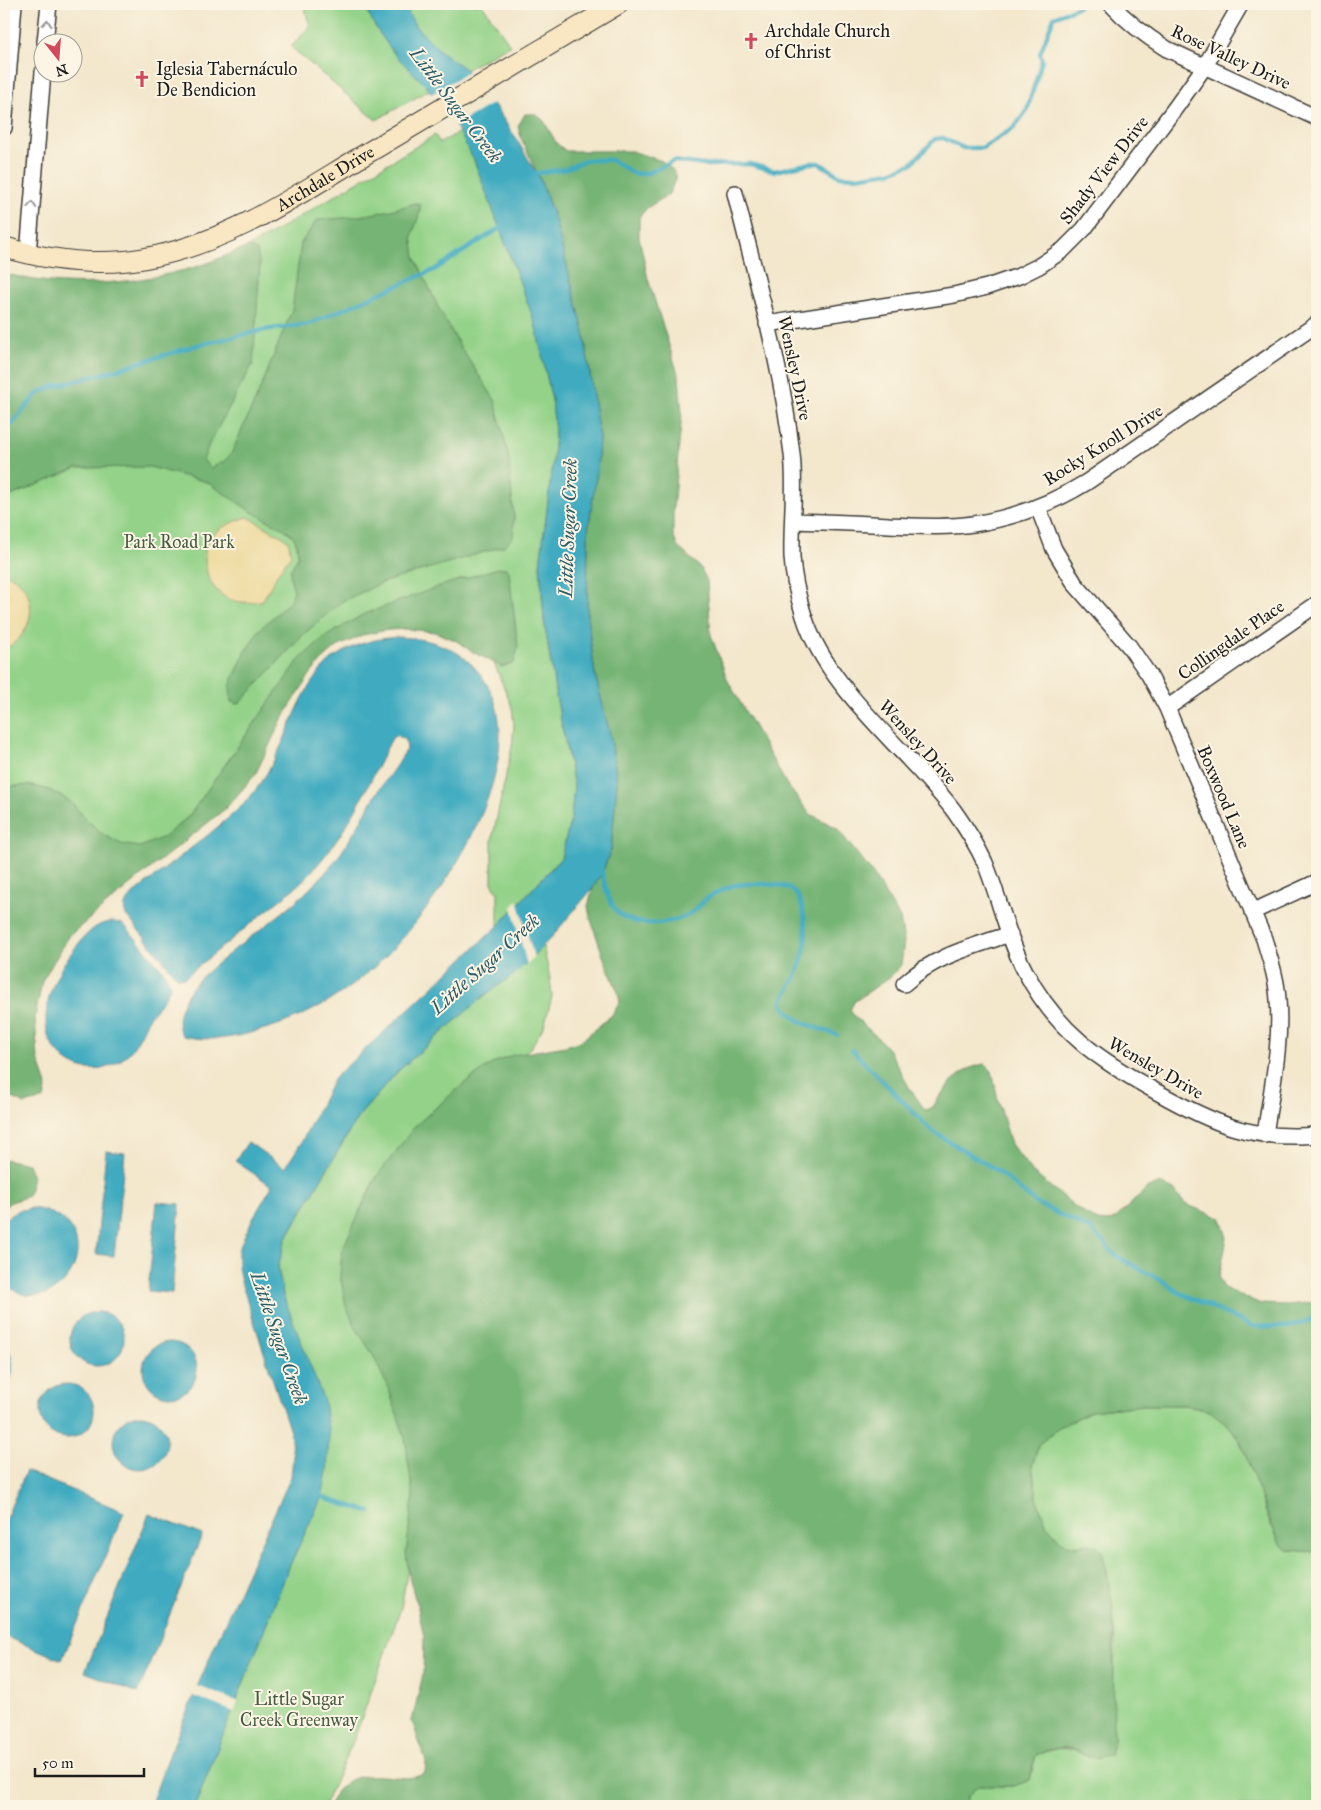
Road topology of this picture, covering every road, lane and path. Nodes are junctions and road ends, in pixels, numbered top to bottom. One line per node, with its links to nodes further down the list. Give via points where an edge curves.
1 (14, 4): 10 (street)
2 (49, 4): 6 (street, one-way to 2)
3 (618, 4): 13 (street, Archdale Drive, via 229,233 155,256 107,262)
4 (1112, 4): 7 (street, Rose Valley Drive, via 1144,35)
5 (1241, 4): 7 (street, Shady View Drive)
6 (46, 32)
7 (1205, 66): 9 (street, Rose Valley Drive); 14 (street, Shady View Drive, via 1084,229 1063,250 1039,266 987,288)
8 (41, 82): 13 (street, one-way to 8)
9 (1317, 118)
10 (4, 128)
11 (736, 193): 14 (street, Wensley Drive)
12 (4, 247): 13 (street, Archdale Drive)
13 (28, 254)
14 (767, 324): 17 (street, Wensley Drive, via 787,414 792,456)
15 (1317, 324): 16 (street, Rocky Knoll Drive, via 1087,482)
16 (1038, 507): 17 (street, Rocky Knoll Drive, via 974,524 938,527); 19 (street, Boxwood Lane, via 1057,555 1075,584 1129,646)
17 (793, 521): 22 (street, Wensley Drive, via 792,561 796,590 816,646 848,691 953,810 972,837 987,866)
18 (1317, 604): 19 (street, Collingdale Place)
19 (1167, 708): 21 (street, Boxwood Lane)
20 (1317, 882): 21 (street)
21 (1252, 912): 24 (street, Boxwood Lane, via 1273,968 1279,1012)
22 (1010, 934): 23 (street, via 940,959); 24 (street, Wensley Drive, via 1042,1000 1089,1050 1116,1069 1194,1112 1236,1129)
23 (904, 984)
24 (1265, 1135): 25 (street, Wensley Drive)
25 (1317, 1135)

